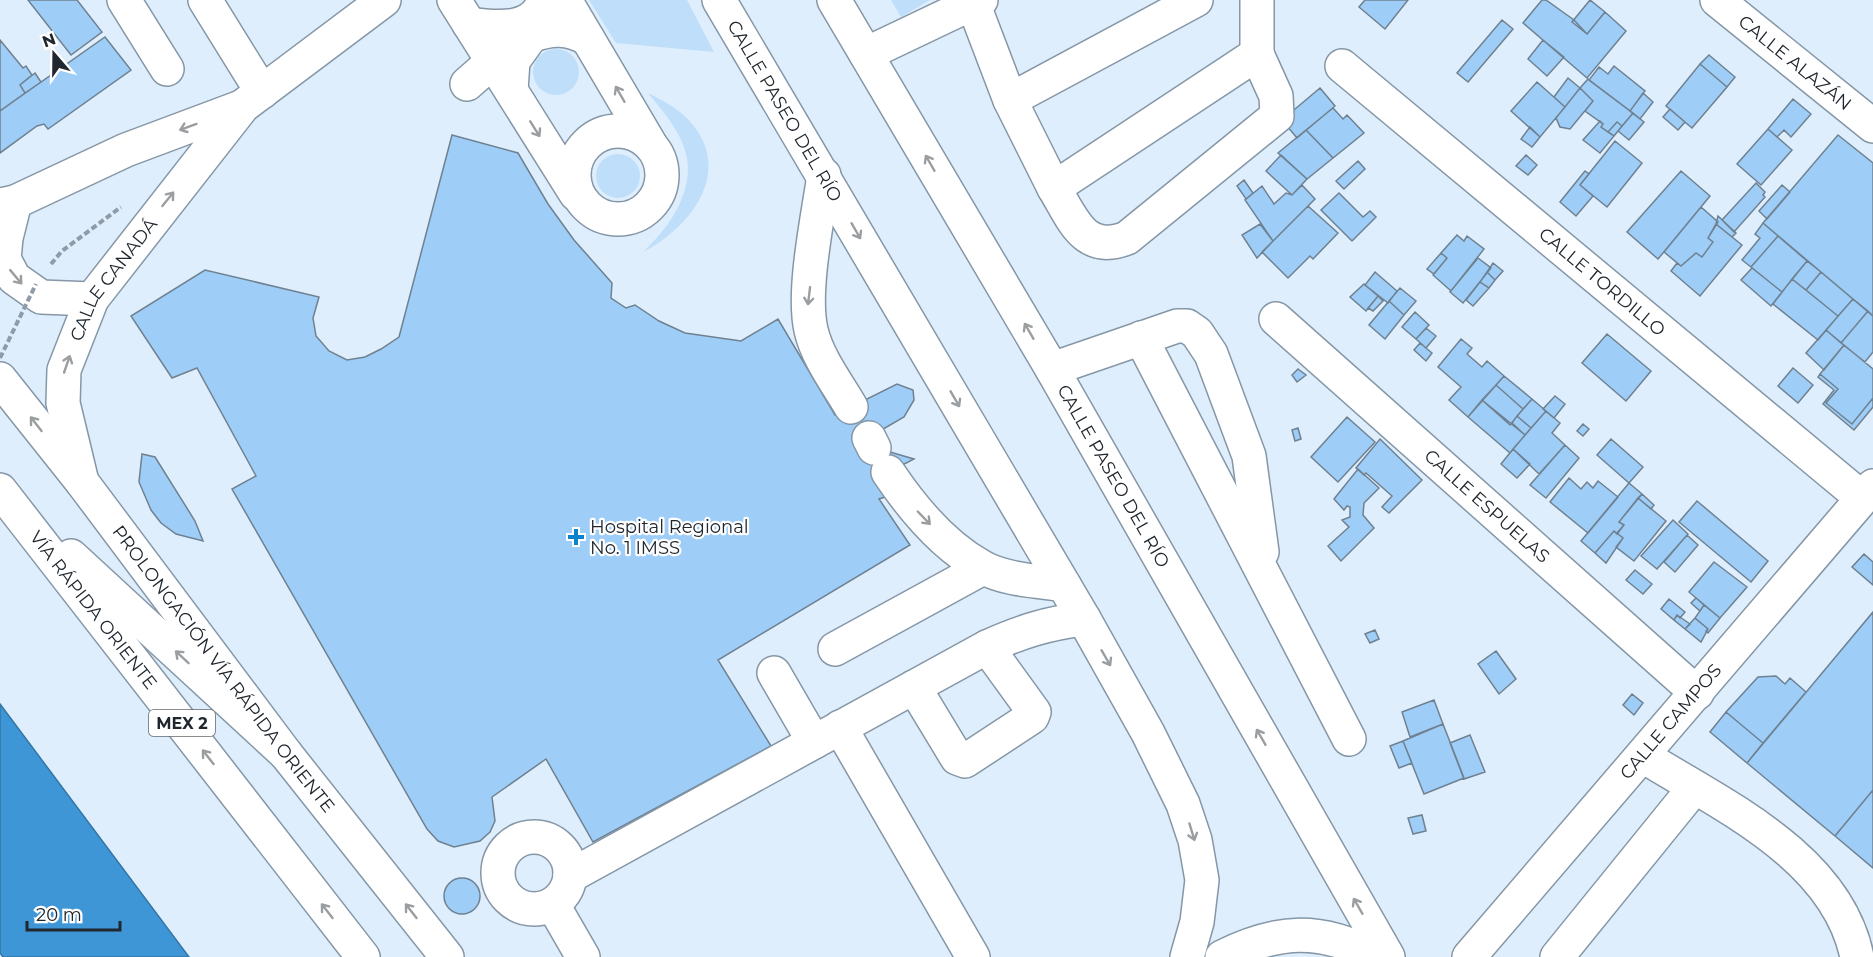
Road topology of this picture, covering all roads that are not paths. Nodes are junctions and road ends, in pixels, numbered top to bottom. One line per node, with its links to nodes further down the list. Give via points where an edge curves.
1 (124, 0): 19 (main road)
2 (206, 0): 22 (main road)
3 (384, 0): 22 (main road, CALLE CANADÁ)
4 (544, 0): 12 (main road, via 542,9 530,21 500,27)
5 (565, 0): 14 (main road)
6 (719, 0): 26 (main road, CALLE PASEO DEL RÍO)
7 (834, 0): 15 (main road, CALLE PASEO DEL RÍO)
8 (1196, 0): 23 (main road)
9 (1257, 0): 16 (main road)
10 (1717, 0): 24 (main road, CALLE ALAZÁN)
11 (975, 1): 15 (main road); 23 (main road)
12 (461, 12): 17 (main road)
13 (531, 36): 14 (main road, via 558,30 573,31); 17 (main road); 21 (main road, via 513,61)
14 (588, 39): 25 (main road, one-way to 14)
15 (866, 54): 33 (main road, CALLE PASEO DEL RÍO, one-way to 15)
16 (1257, 54): 27 (main road); 27 (main road, via 1276,96 1277,116 1127,238 1113,244 1098,243 1083,234)
17 (493, 62): 20 (main road); 21 (main road)
18 (1342, 66): 38 (main road, CALLE TORDILLO)
19 (167, 69)
20 (467, 84)
21 (511, 90): 28 (main road, one-way to 28)
22 (252, 99): 29 (main road, CALLE CANADÁ, one-way to 29); 30 (main road, CALLE CANADÁ, one-way to 22)
23 (1010, 100): 27 (main road)
24 (1873, 126)
25 (650, 144): 28 (main road, via 624,131 610,131 590,141 576,158 573,172 574,187); 28 (main road, via 662,171 656,199 646,210 618,220 604,218)
26 (824, 175): 35 (main road, one-way to 35, via 807,307 811,332 821,355); 42 (main road, CALLE PASEO DEL RÍO, one-way to 42)
27 (1054, 189)
28 (581, 200)
29 (7, 203): 30 (main road, one-way to 30, via 4,259 14,278 40,297)
30 (92, 299): 37 (main road, CALLE CANADÁ, one-way to 30, via 63,403 64,370)
31 (1276, 319): 48 (main road, CALLE ESPUELAS)
32 (1140, 338): 33 (main road); 41 (main road); 41 (main road, via 1187,326 1197,333 1211,354 1249,456)
33 (1052, 369): 64 (main road, CALLE PASEO DEL RÍO, one-way to 33)
34 (0, 379): 37 (main road, PROLONGACIÓN VÍA RÁPIDA ORIENTE, one-way to 34)
35 (851, 407)
36 (877, 453): 40 (main road, one-way to 40, via 924,519)
37 (82, 482): 51 (main road, PROLONGACIÓN VÍA RÁPIDA ORIENTE)
38 (1868, 492): 48 (main road, CALLE CAMPOS)
39 (3, 494): 51 (main road, one-way to 39); 57 (main road, VÍA RÁPIDA ORIENTE / MEX 2, one-way to 39)
40 (983, 568): 42 (main road); 45 (main road)
41 (1265, 574): 50 (main road)
42 (1064, 585): 43 (main road, CALLE PASEO DEL RÍO)
43 (1084, 620): 44 (main road, via 1053,622); 61 (main road, CALLE PASEO DEL RÍO, one-way to 61, via 1184,804 1202,880 1197,922)
44 (987, 647): 47 (main road); 47 (main road, via 1034,712 965,761 957,758)
45 (834, 649)
46 (774, 674): 49 (main road)
47 (915, 687): 49 (main road)
48 (1697, 693): 52 (main road, CALLE CAMPOS)
49 (827, 735): 54 (main road); 60 (main road)
50 (1349, 739)
51 (286, 754): 58 (main road, PROLONGACIÓN VÍA RÁPIDA ORIENTE, one-way to 51)
52 (1643, 756): 53 (main road); 65 (main road, CALLE CAMPOS)
53 (1694, 788): 56 (main road, via 1779,841 1827,887); 66 (main road)
54 (570, 876): 55 (main road, via 562,897); 55 (main road, via 565,854 547,839 524,838 505,853 498,876 507,898 528,909)
55 (553, 904): 59 (main road)
56 (1861, 943)
57 (363, 957)
58 (447, 957)
59 (583, 957)
60 (973, 957)
61 (1187, 957)
62 (1222, 957): 63 (main road, via 1254,941 1302,934 1350,943)
63 (1377, 957)
64 (1388, 957)
65 (1469, 957)
66 (1557, 957)

